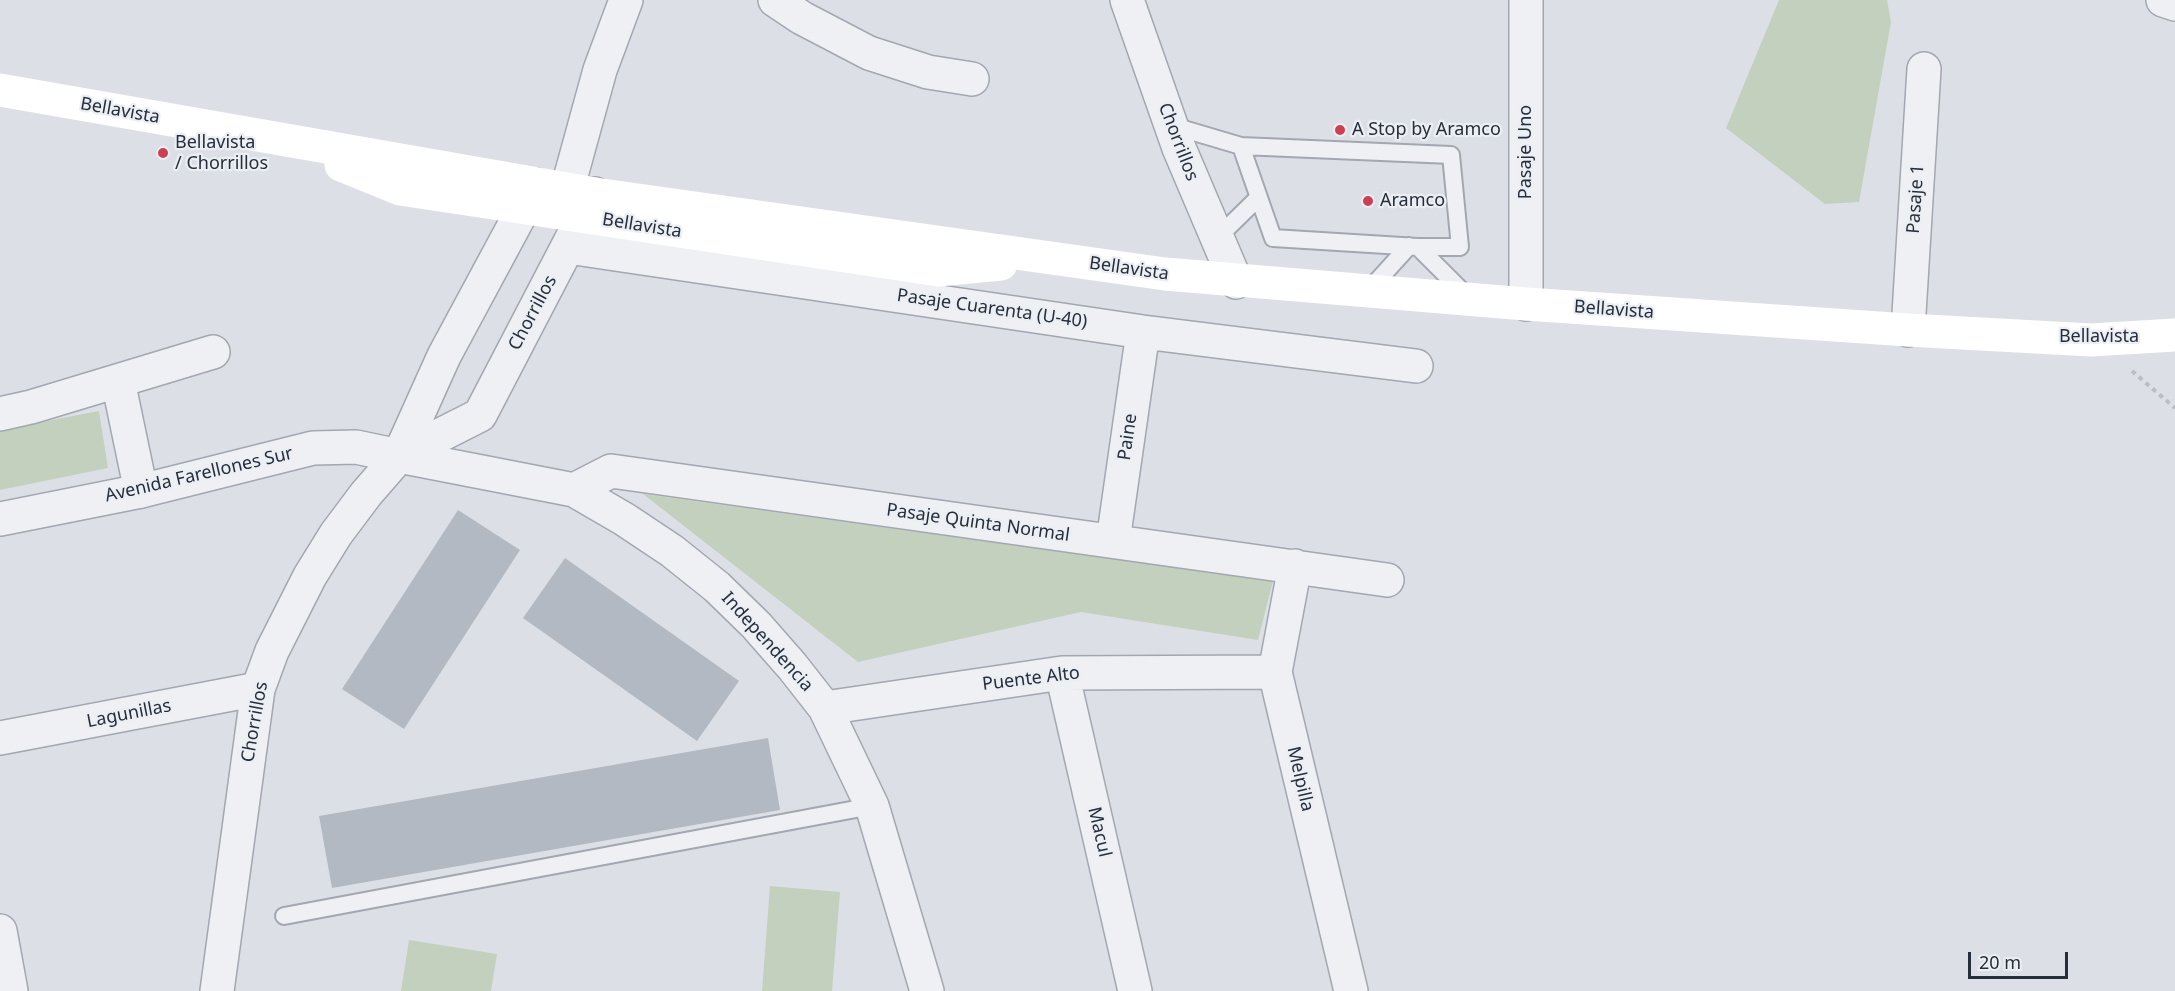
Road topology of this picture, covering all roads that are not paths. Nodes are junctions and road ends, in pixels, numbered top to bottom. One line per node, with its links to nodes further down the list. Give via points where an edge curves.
1 (626, 0): 13 (street)
2 (776, 0): 8 (street, via 869,53 928,72)
3 (1126, 0): 10 (street, Chorrillos)
4 (1526, 0): 20 (street, Pasaje Uno)
5 (2163, 0): 6 (street)
6 (2175, 4)
7 (1924, 69): 21 (street, Pasaje 1)
8 (972, 79)
9 (0, 90): 13 (main road, Bellavista, via 276,140)
10 (1170, 125): 11 (lane); 14 (street, Chorrillos)
11 (1241, 146): 12 (lane); 15 (lane, via 1451,155 1460,247)
12 (1258, 198): 14 (lane); 15 (lane, via 1273,238)
13 (561, 199): 16 (street, Chorrillos); 17 (main road, Bellavista); 28 (street, Chorrillos, via 444,356)
14 (1217, 238): 17 (street, Chorrillos)
15 (1414, 246): 18 (lane); 19 (lane)
16 (568, 247): 22 (street, Pasaje Cuarenta (U-40)); 28 (street, Chorrillos, via 480,415)
17 (1236, 282): 18 (main road, Bellavista)
18 (1368, 291): 19 (main road, Bellavista)
19 (1471, 299): 20 (main road, Bellavista)
20 (1526, 304): 21 (main road, Bellavista)
21 (1908, 330): 23 (main road, Bellavista, via 2091,340)
22 (1143, 332): 25 (street, Pasaje Cuarenta (U-40)); 32 (street, Paine)
23 (2175, 335)
24 (213, 352): 26 (street)
25 (1416, 366)
26 (118, 381): 27 (street); 30 (street)
27 (0, 414)
28 (399, 456): 29 (street, Independencia); 30 (street, Avenida Farellones Sur, via 356,447 312,448); 37 (street, Chorrillos, via 336,534 310,576 290,612)
29 (574, 490): 32 (street, Pasaje Quinta Normal, via 610,471); 38 (street, Independencia, via 672,551 717,588 756,625)
30 (141, 491): 31 (street, Avenida Farellones Sur)
31 (0, 519)
32 (1113, 542): 33 (street, Pasaje Quinta Normal)
33 (1295, 566): 34 (street, Pasaje Quinta Normal); 35 (street, Melpilla)
34 (1387, 580)
35 (1275, 672): 36 (street, Puente Alto); 47 (street, Melpilla)
36 (1062, 673): 38 (street, Puente Alto); 46 (street, Macul)
37 (258, 689): 39 (street, Lagunillas); 44 (street, Chorrillos)
38 (825, 708): 40 (street, Independencia)
39 (0, 738)
40 (872, 806): 41 (lane); 45 (street, Independencia)
41 (284, 916)
42 (0, 931): 43 (street)
43 (11, 991)
44 (217, 991)
45 (927, 991)
46 (1135, 991)
47 (1351, 991)

